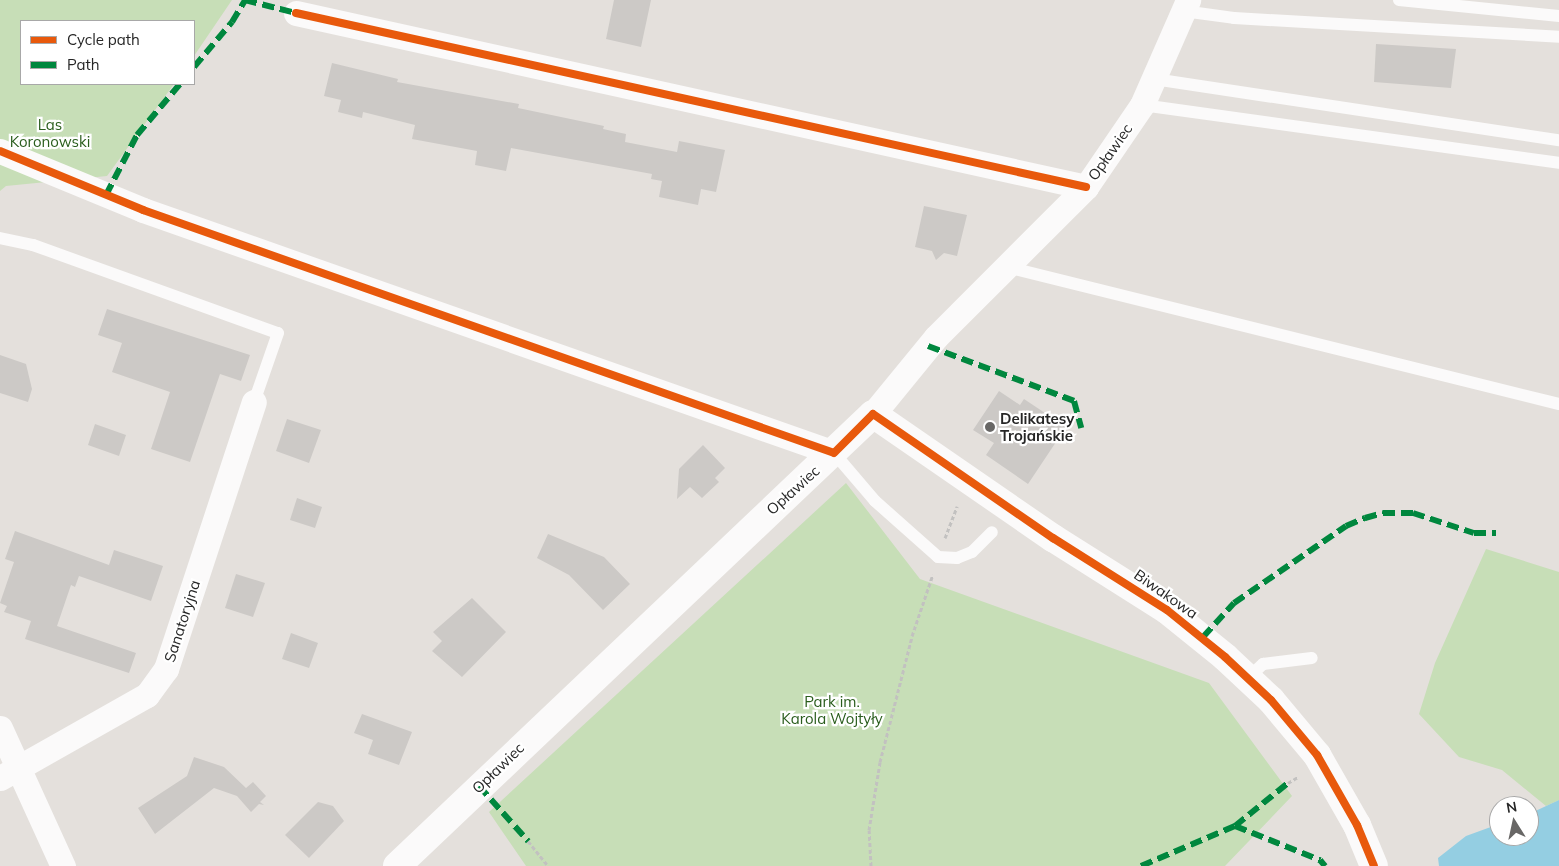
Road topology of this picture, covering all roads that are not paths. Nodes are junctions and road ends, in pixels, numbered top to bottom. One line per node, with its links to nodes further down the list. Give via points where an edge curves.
1 (1399, 0): 4 (lane)
2 (1186, 6): 5 (lane, via 1234,18); 6 (street, Opławiec)
3 (296, 13): 11 (street)
4 (1559, 16)
5 (1559, 36)
6 (1154, 79): 7 (street, Opławiec); 8 (lane)
7 (1142, 105): 10 (lane); 11 (street, Opławiec)
8 (1559, 140)
9 (0, 151): 17 (street, via 142,210)
10 (1559, 163)
11 (1086, 187): 13 (street, Opławiec)
12 (0, 238): 14 (lane, via 33,245 278,333)
13 (1007, 267): 15 (lane); 16 (street, Opławiec, via 936,337)
14 (254, 402): 22 (street, Sanatoryjna, via 166,669 148,695)
15 (1559, 404)
16 (873, 414): 17 (street, Opławiec); 20 (street, Biwakowa, via 1053,538 1167,610)
17 (834, 453): 18 (lane, via 875,501 938,557 957,558 972,552); 24 (street, Opławiec, via 636,635)
18 (992, 532)
19 (1312, 658): 20 (lane, via 1263,664)
20 (1248, 678): 25 (street, Biwakowa, via 1296,727 1317,755 1357,825)
21 (0, 728): 22 (street)
22 (9, 773): 23 (street)
23 (63, 866)
24 (397, 866)
25 (1374, 866)

